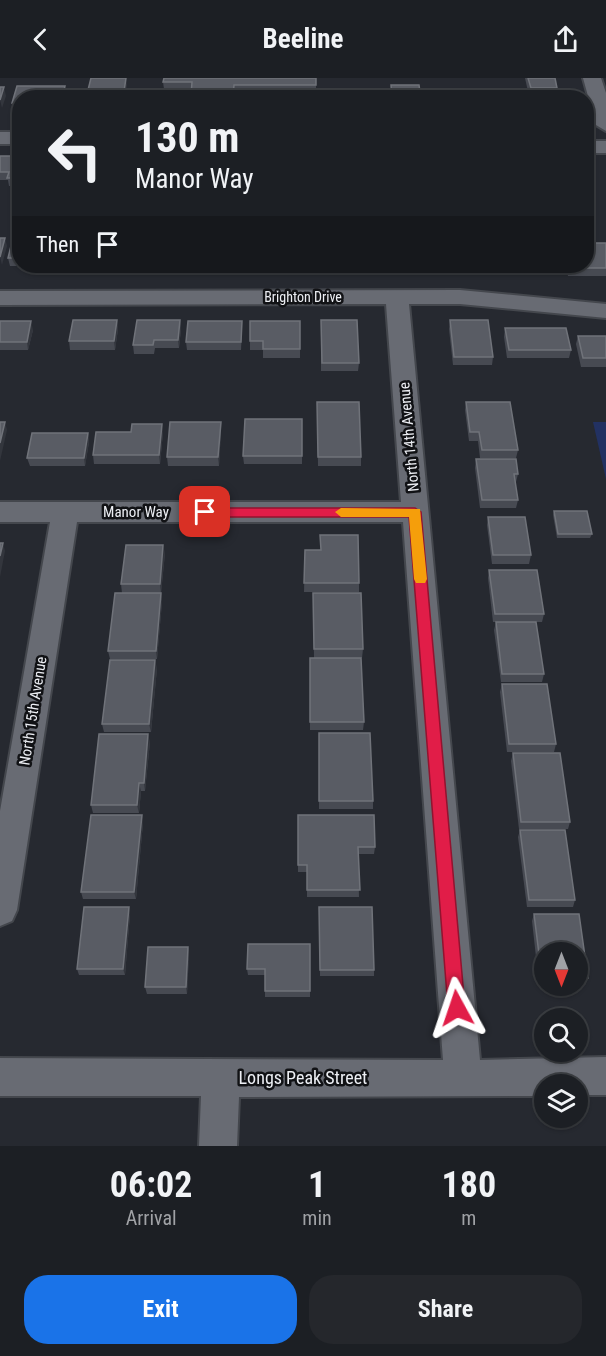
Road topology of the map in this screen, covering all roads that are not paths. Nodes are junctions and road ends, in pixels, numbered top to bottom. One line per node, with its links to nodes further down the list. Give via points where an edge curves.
1 (592, 78): 2 (street)
2 (606, 125)
3 (397, 297): 4 (street, Brighton Drive); 5 (street, Brighton Drive, via 476,298); 8 (street, North 14th Avenue)
4 (0, 298)
5 (606, 311)
6 (0, 512): 7 (street, Manor Way)
7 (65, 512): 8 (street, Manor Way); 9 (street, North 15th Avenue)
8 (415, 512): 13 (street, North 14th Avenue)
9 (0, 909)
10 (606, 1076): 13 (street, Longs Peak Street)
11 (0, 1077): 12 (street, Longs Peak Street)
12 (221, 1078): 13 (street, Longs Peak Street); 14 (street)
13 (463, 1079)
14 (218, 1146)

